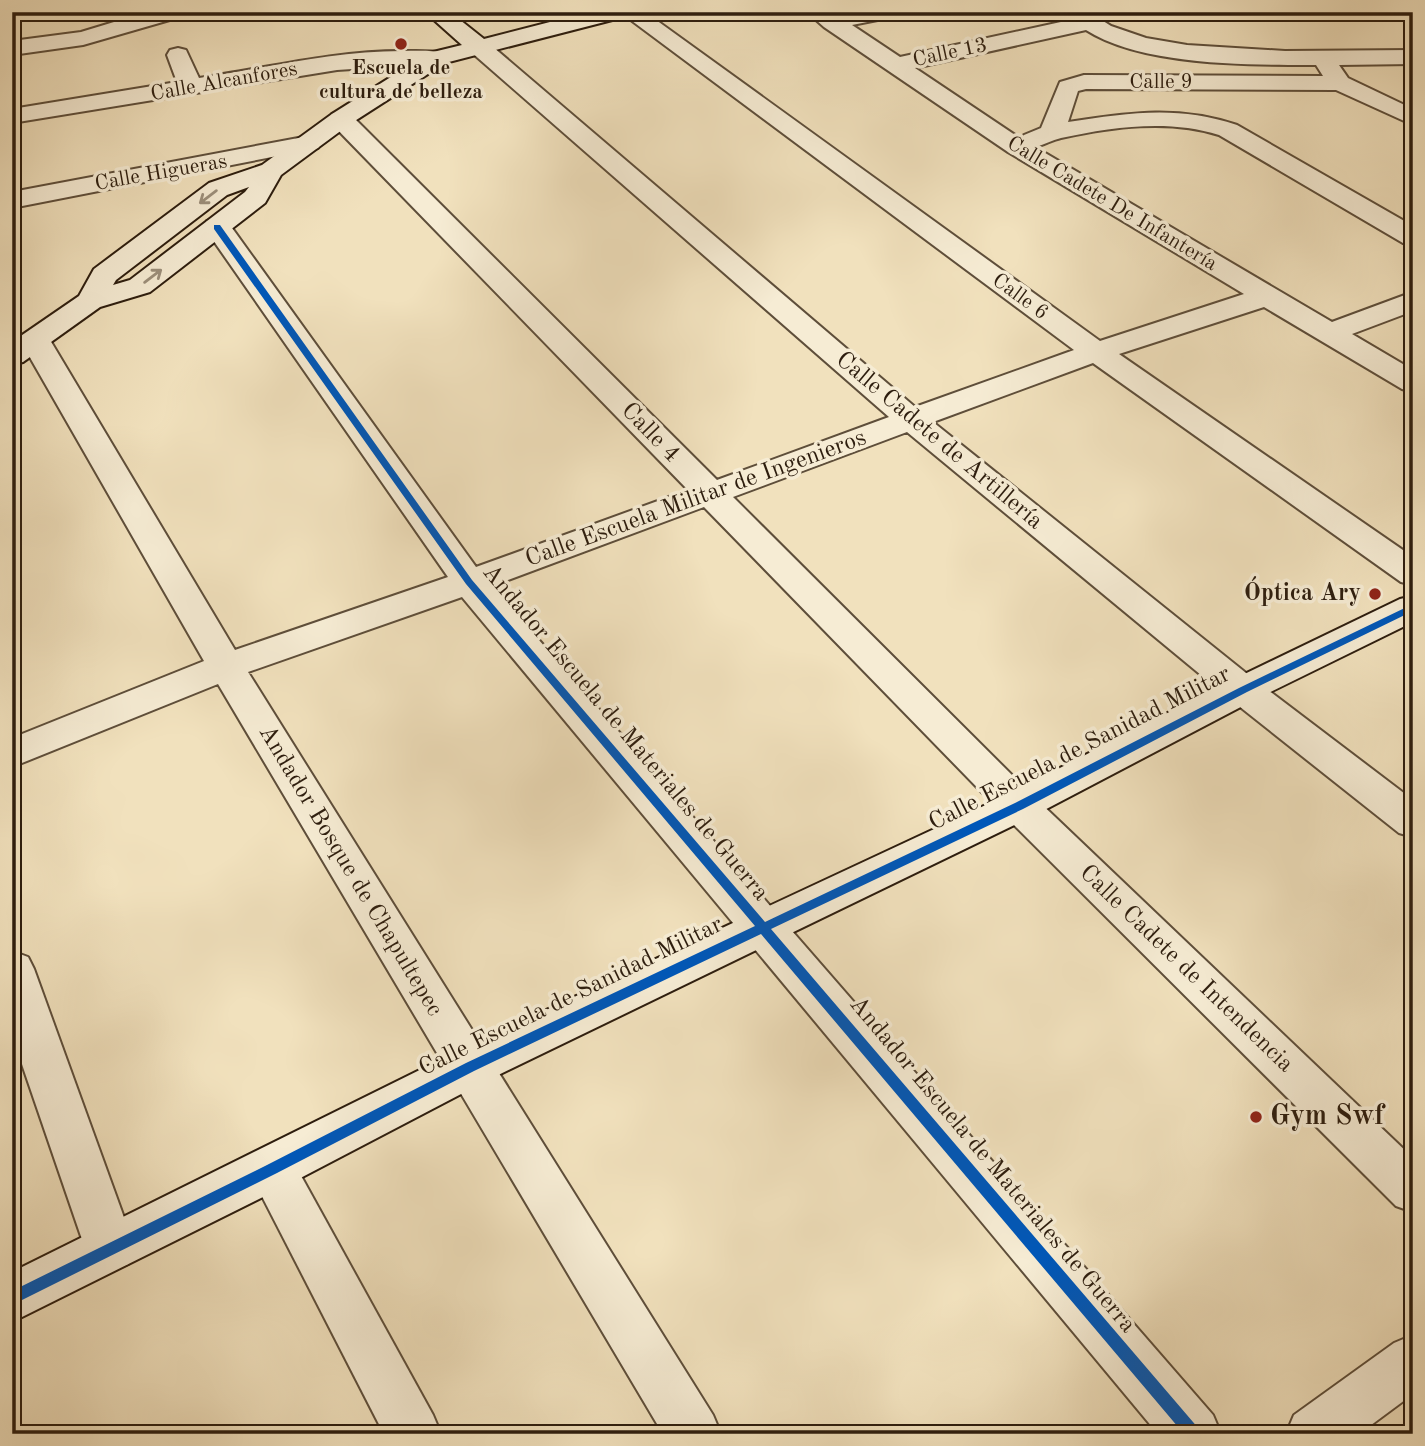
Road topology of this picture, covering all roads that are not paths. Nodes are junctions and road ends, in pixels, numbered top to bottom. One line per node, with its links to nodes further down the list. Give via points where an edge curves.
1 (172, 12): 9 (street, via 83,38)
2 (436, 12): 8 (street, Calle Cadete de Artillería)
3 (616, 12): 8 (street)
4 (631, 12): 32 (street, Calle 6)
5 (886, 12): 6 (street)
6 (825, 17): 14 (street, Calle Cadete De Infantería)
7 (1079, 18): 13 (street, via 1119,37 1167,49); 14 (street, Calle 13)
8 (478, 46): 12 (street); 34 (street, Calle Cadete de Artillería)
9 (12, 48)
10 (178, 55): 16 (street)
11 (1413, 57): 13 (street)
12 (437, 58): 16 (street, Calle Alcanfores, via 337,63); 19 (street)
13 (1322, 58): 15 (street)
14 (896, 65): 22 (street, Calle Cadete De Infantería)
15 (1340, 83): 18 (street); 20 (street, Calle 9, via 1084,82 1068,88)
16 (191, 88): 17 (street, Calle Alcanfores)
17 (12, 116)
18 (1413, 118)
19 (341, 119): 21 (street); 35 (street, Calle 4)
20 (1052, 132): 22 (street); 26 (street, via 1168,118 1208,122)
21 (309, 144): 23 (street); 24 (street, Calle Higueras)
22 (1017, 147): 27 (street, Calle Cadete De Infantería)
23 (271, 170): 25 (street, via 256,197); 28 (street, one-way to 28, via 218,189 104,275)
24 (12, 200)
25 (218, 227): 28 (street, one-way to 25, via 140,286); 37 (street, Andador Escuela de Materiales de Guerra)
26 (1413, 237)
27 (1265, 297): 30 (street, Calle Cadete De Infantería); 32 (street, Calle Escuela Militar de Ingenieros)
28 (90, 301): 31 (street)
29 (1413, 301): 30 (street)
30 (1327, 334): 33 (street, Calle Cadete De Infantería)
31 (24, 348): 39 (street, Andador Bosque de Chapultepec)
32 (1096, 352): 34 (street, Calle Escuela Militar de Ingenieros); 36 (street, Calle 6)
33 (1413, 383)
34 (911, 421): 35 (street, Calle Escuela Militar de Ingenieros); 40 (street, Calle Cadete de Artillería)
35 (710, 495): 37 (street, Calle Escuela Militar de Ingenieros); 42 (street, Calle 4)
36 (1413, 574)
37 (469, 582): 39 (street, Calle Escuela Militar de Ingenieros); 44 (street, Andador Escuela de Materiales de Guerra)
38 (1413, 607): 40 (street, Calle Escuela de Sanidad Militar)
39 (226, 666): 41 (street, Calle Escuela Militar de Ingenieros); 46 (street, Andador Bosque de Chapultepec)
40 (1243, 690): 42 (street, Calle Escuela de Sanidad Militar); 43 (street, Calle Cadete de Artillería)
41 (12, 753)
42 (1019, 806): 44 (street, Calle Escuela de Sanidad Militar); 48 (street, Calle Cadete de Intendencia)
43 (1413, 822)
44 (763, 929): 46 (street, Calle Escuela de Sanidad Militar); 54 (street, Andador Escuela de Materiales de Guerra)
45 (12, 970): 49 (street)
46 (470, 1067): 47 (street, Calle Escuela de Sanidad Militar); 53 (street, Andador Bosque de Chapultepec)
47 (272, 1169): 49 (street, Calle Escuela de Sanidad Militar); 52 (street)
48 (1413, 1190)
49 (110, 1248): 50 (street, Calle Escuela de Sanidad Militar)
50 (12, 1298)
51 (1413, 1361): 55 (street)
52 (414, 1434)
53 (694, 1434)
54 (1194, 1434)
55 (1312, 1434)

